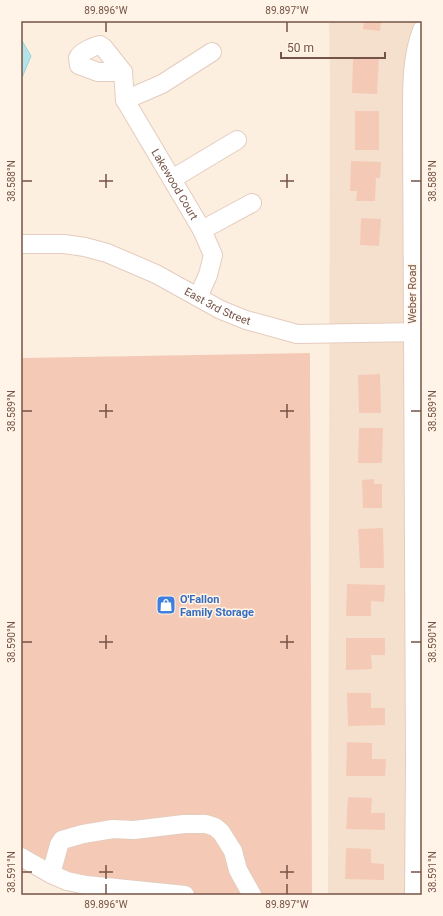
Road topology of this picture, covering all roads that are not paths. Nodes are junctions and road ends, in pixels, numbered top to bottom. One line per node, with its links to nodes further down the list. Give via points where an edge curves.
1 (422, 30): 5 (street, Weber Road, via 413,72)
2 (212, 52): 4 (street, via 162,84)
3 (123, 72): 4 (street, Lakewood Court)
4 (125, 100): 7 (street, Lakewood Court)
5 (417, 120): 12 (street, Weber Road)
6 (237, 140): 7 (street)
7 (172, 179): 9 (street, Lakewood Court)
8 (252, 203): 9 (street)
9 (202, 230): 11 (street, Lakewood Court, via 213,255 208,275)
10 (21, 244): 11 (street, East 3rd Street, via 64,244 100,251 156,274)
11 (198, 297): 12 (street, East 3rd Street, via 246,320 297,334)
12 (417, 332): 13 (street, Weber Road)
13 (419, 763): 18 (street, Weber Road)
14 (21, 857): 15 (street)
15 (50, 874): 16 (street, via 86,885); 17 (street, via 59,845 67,838 113,829 134,830 206,824 215,826 221,832 233,851 238,870)
16 (185, 895)
17 (252, 895)
18 (414, 895)

